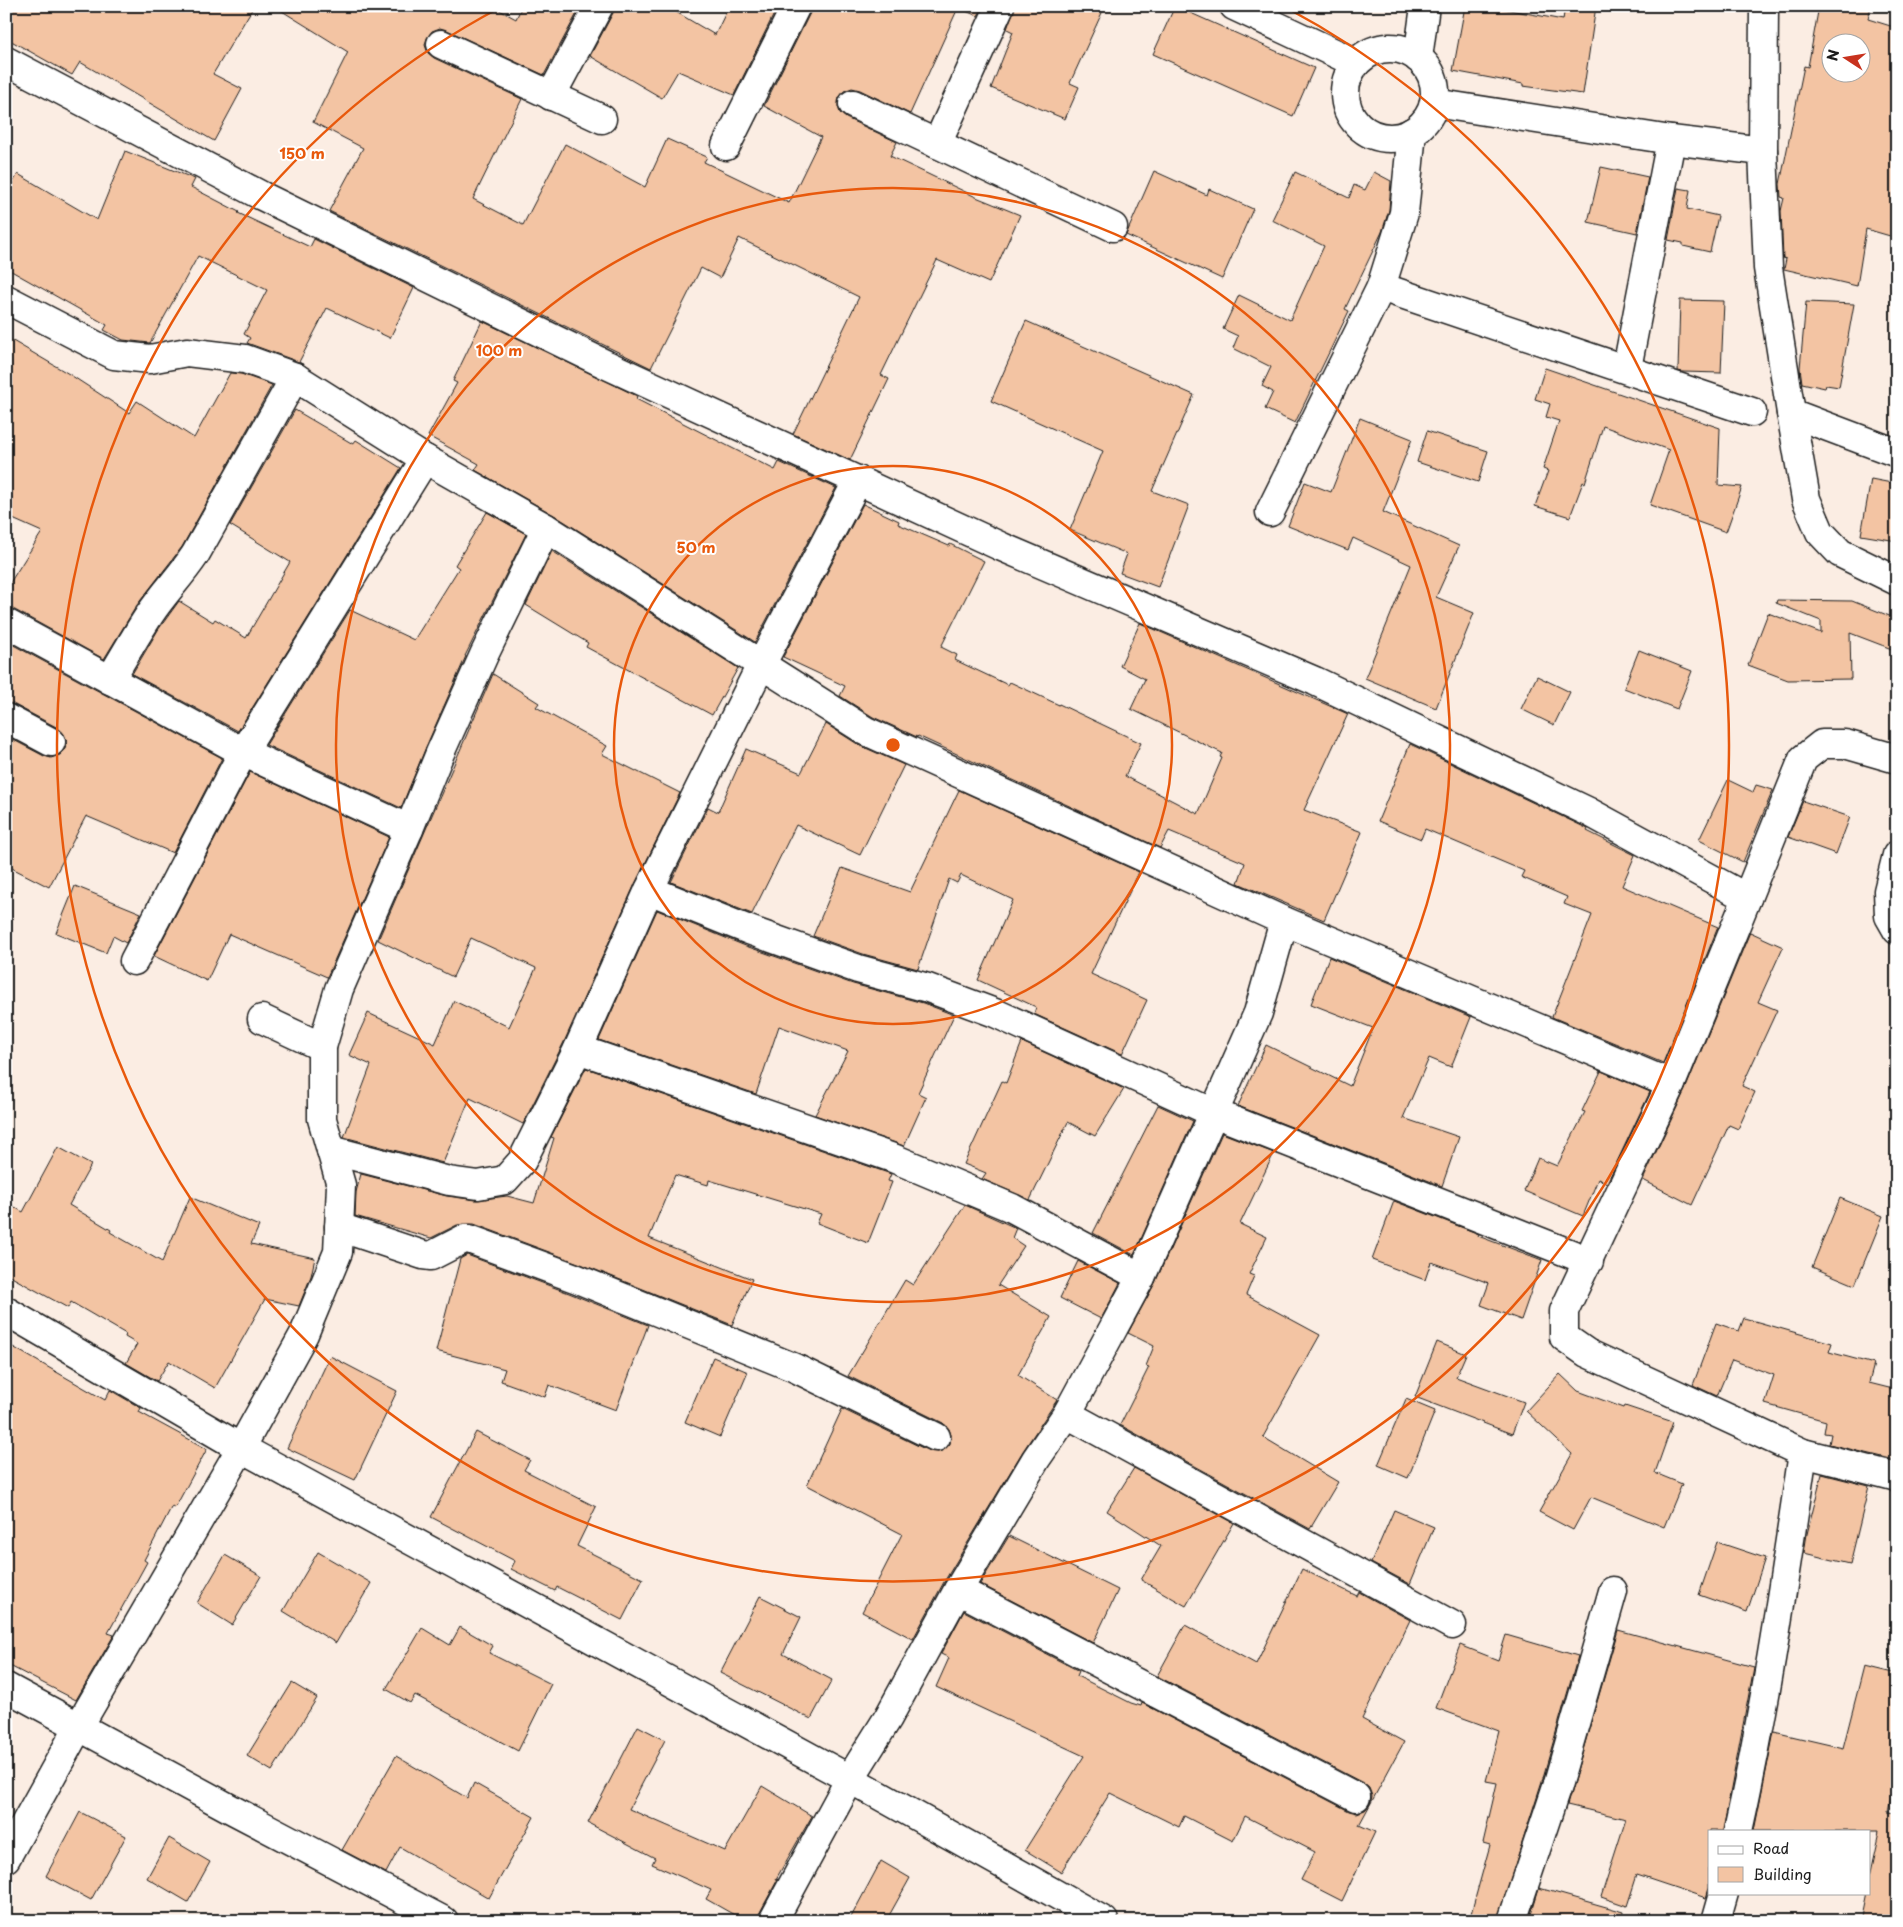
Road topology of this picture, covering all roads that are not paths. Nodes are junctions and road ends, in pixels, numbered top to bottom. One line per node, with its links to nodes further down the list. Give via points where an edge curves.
1 (599, 6): 11 (street)
2 (796, 6): 18 (street)
3 (1000, 6): 17 (street)
4 (1234, 6): 10 (street)
5 (1425, 6): 8 (street)
6 (1764, 6): 19 (street)
7 (441, 44): 11 (street)
8 (1418, 58): 10 (street, via 1406,51 1386,48 1367,54); 12 (street, via 1433,78)
9 (6, 61): 29 (street, via 271,200 607,365)
10 (1356, 63): 15 (street, via 1345,88 1351,116 1359,127 1371,135 1385,138 1399,138)
11 (551, 96): 14 (street)
12 (1434, 103): 15 (street, via 1430,115); 16 (street)
13 (853, 104): 17 (street)
14 (602, 119)
15 (1412, 132): 21 (street, via 1404,213)
16 (1671, 140): 19 (street); 23 (street)
17 (937, 144): 20 (street)
18 (726, 146)
19 (1763, 151): 26 (street, via 1768,268)
20 (1113, 227)
21 (1381, 287): 23 (street); 30 (street)
22 (6, 299): 24 (street, via 114,355 150,359 187,352 245,359)
23 (1627, 368): 25 (street)
24 (295, 377): 28 (street); 35 (street, via 195,555 150,614)
25 (1752, 412)
26 (1791, 413): 27 (street); 32 (street, via 1806,499 1820,532 1840,553)
27 (1897, 453)
28 (425, 459): 31 (street); 38 (street)
29 (858, 480): 34 (street); 43 (street, via 1324,685 1588,812)
30 (1270, 512)
31 (546, 528): 34 (street); 40 (street, via 484,655)
32 (1897, 581)
33 (6, 623): 35 (street)
34 (762, 665): 42 (street); 44 (street, via 866,731)
35 (110, 680): 38 (street)
36 (6, 718): 37 (street)
37 (51, 742)
38 (243, 752): 40 (street); 46 (street)
39 (1897, 759): 43 (street, via 1844,744 1822,744 1803,759)
40 (409, 828): 48 (street, via 339,989)
41 (1897, 855): 45 (street, via 1888,891 1889,916)
42 (649, 890): 49 (street); 51 (street, via 858,969 928,988 995,1013)
43 (1748, 898): 50 (street)
44 (1284, 921): 50 (street); 51 (street, via 1258,1013)
45 (1897, 930)
46 (134, 961)
47 (262, 1019): 48 (street)
48 (322, 1047): 52 (street, via 322,1119)
49 (578, 1050): 52 (street, via 522,1161 505,1180 478,1185 449,1181); 55 (street, via 893,1158 1012,1208)
50 (1671, 1084): 54 (street)
51 (1214, 1113): 54 (street); 55 (street)
52 (331, 1150): 53 (street, via 341,1185)
53 (338, 1227): 58 (street, via 431,1256 469,1239 575,1278 795,1368); 59 (street, via 338,1252 304,1334)
54 (1589, 1261): 60 (street, via 1564,1311 1564,1337 1587,1354)
55 (1141, 1277): 57 (street)
56 (6, 1311): 59 (street)
57 (1067, 1414): 62 (street, via 1036,1459); 64 (street)
58 (936, 1437)
59 (241, 1448): 66 (street); 67 (street)
60 (1803, 1453): 61 (street); 69 (street, via 1776,1635)
61 (1897, 1477)
62 (958, 1590): 67 (street, via 888,1718); 68 (street)
63 (1613, 1591): 75 (street, via 1557,1786)
64 (1452, 1625)
65 (6, 1687): 66 (street)
66 (79, 1726): 70 (street); 72 (street)
67 (850, 1779): 73 (street); 74 (street)
68 (1356, 1797)
69 (1738, 1830)
70 (6, 1858)
71 (1724, 1894): 76 (street)
72 (444, 1921)
73 (773, 1921)
74 (1104, 1921)
75 (1512, 1921)
76 (1716, 1921)

